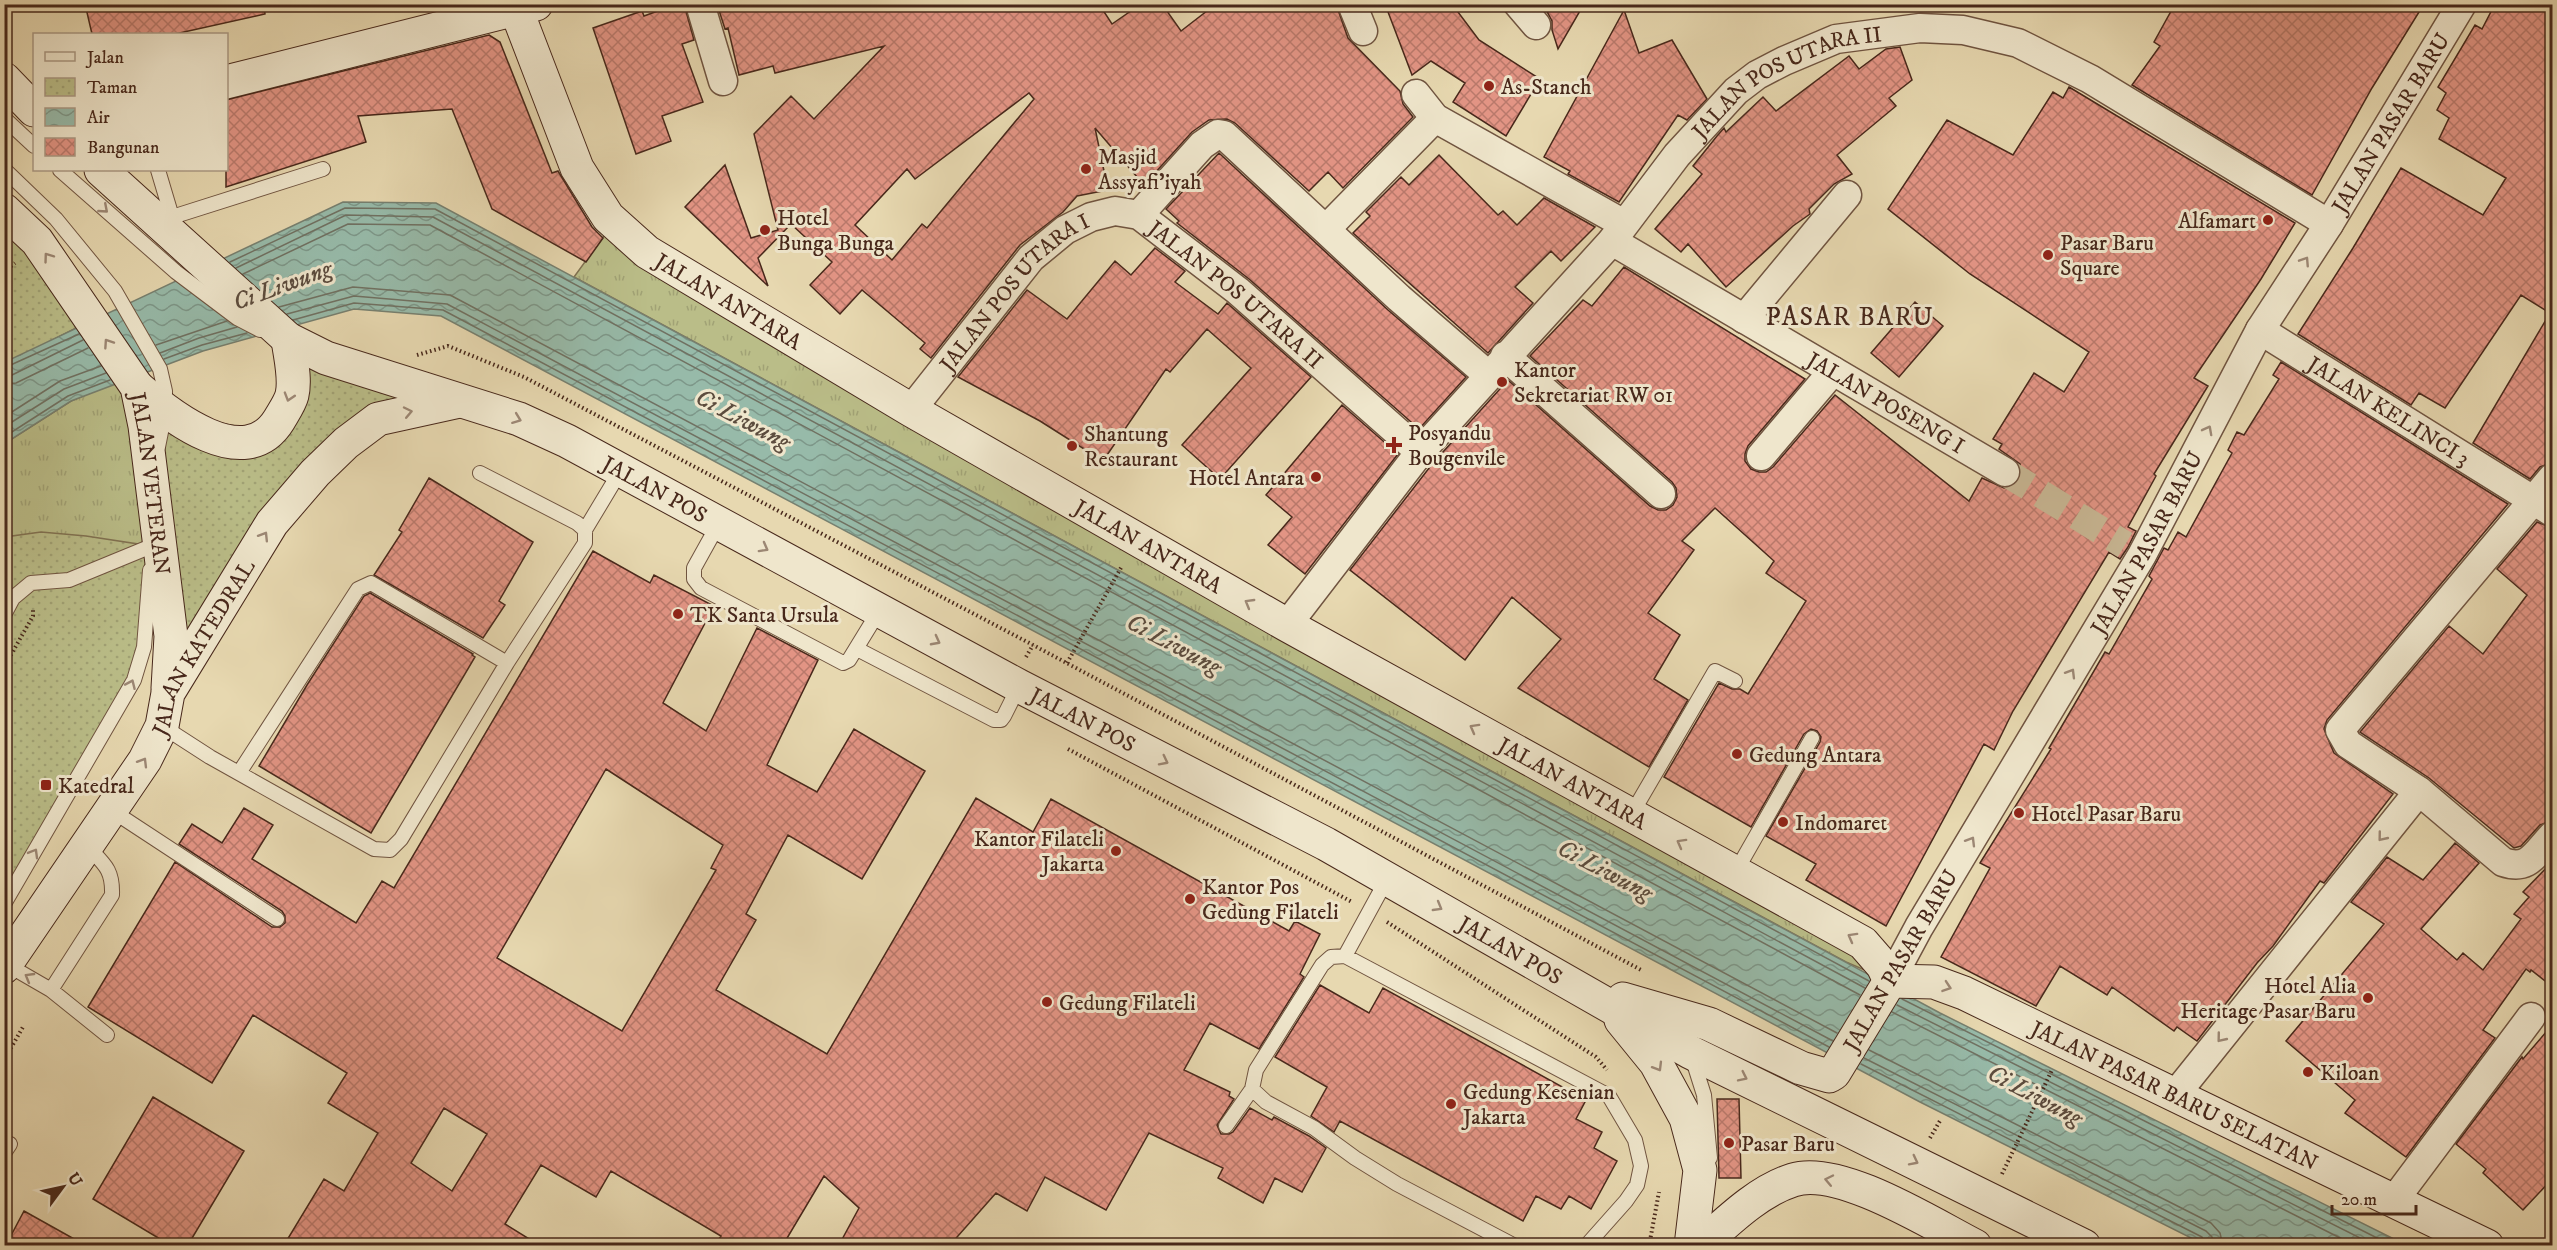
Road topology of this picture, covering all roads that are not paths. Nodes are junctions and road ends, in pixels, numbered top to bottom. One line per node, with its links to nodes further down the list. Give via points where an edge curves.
1 (700, 4): 7 (street)
2 (1352, 4): 5 (street)
3 (2462, 4): 20 (street, JALAN PASAR BARU)
4 (519, 7): 6 (main road); 31 (main road, JALAN ANTARA, via 577,168 608,217 646,252)
5 (1363, 31)
6 (228, 81)
7 (723, 81)
8 (1416, 94): 10 (street, JALAN POSENG I)
9 (20, 102): 11 (lane)
10 (1435, 118): 21 (street); 22 (street, JALAN POSENG I)
11 (33, 143)
12 (4, 169): 29 (lane, via 56,219 115,291)
13 (323, 169): 15 (lane, via 172,217)
14 (61, 171): 23 (lane, one-way to 23)
15 (158, 171)
16 (112, 173): 23 (main road, JALAN POS)
17 (1847, 195): 24 (street)
18 (4, 210): 29 (main road, JALAN VETERAN, one-way to 18, via 82,305 37,241)
19 (1139, 215): 21 (street, JALAN POS UTARA II, via 1202,145 1218,134 1224,135); 31 (street, JALAN POS UTARA I, via 1115,211 1091,217 1065,230 1031,258); 33 (street, JALAN POS UTARA II, via 1238,291)
20 (2330, 224): 22 (street, JALAN POS UTARA II, via 2090,79 2018,43 1963,30 1920,28 1836,39 1757,75 1736,91 1677,155); 25 (street, JALAN PASAR BARU, one-way to 20)
21 (1326, 229): 27 (street, JALAN POS UTARA II, via 1400,298)
22 (1618, 232): 24 (street, JALAN POSENG I); 27 (street, JALAN POS UTARA II)
23 (181, 260): 26 (main road, JALAN POS)
24 (1744, 319): 28 (street, JALAN POSENG I)
25 (2260, 330): 40 (street, JALAN KELINCI 3); 66 (street, JALAN PASAR BARU, one-way to 25)
26 (281, 337): 30 (main road, JALAN POS, via 326,358); 32 (main road, one-way to 32, via 292,395 271,433 253,442 220,441)
27 (1497, 365): 33 (street, JALAN POS UTARA II); 39 (street)
28 (1833, 371): 34 (street); 36 (street, JALAN POSENG I)
29 (144, 379): 32 (main road); 38 (main road, JALAN VETERAN)
30 (462, 400): 35 (main road, JALAN POS, one-way to 35, via 519,419); 51 (main road, JALAN KATEDRAL, one-way to 30, via 272,523 315,473 378,419)
31 (911, 410): 46 (main road, JALAN ANTARA, one-way to 31)
32 (165, 412): 38 (lane)
33 (1420, 452): 46 (street, JALAN POS UTARA II)
34 (1761, 456)
35 (621, 470): 41 (main road, JALAN POS); 42 (lane)
36 (2005, 472)
37 (480, 473): 42 (lane)
38 (151, 483): 43 (main road, JALAN VETERAN)
39 (1661, 494)
40 (2539, 495): 55 (street, via 2340,730 2348,744)
41 (719, 523): 44 (main road, JALAN POS, one-way to 44); 47 (lane, via 694,567 694,579 701,588 836,661 849,660)
42 (585, 530): 48 (lane, via 585,543)
43 (156, 544): 45 (lane, via 69,580 31,583 13,598); 51 (main road, JALAN VETERAN, via 171,636); 62 (lane, one-way to 43, via 134,680 144,647)
44 (879, 611): 47 (lane); 50 (main road, JALAN POS, one-way to 50)
45 (4, 615)
46 (1287, 625): 57 (main road, JALAN ANTARA, one-way to 46)
47 (857, 649): 50 (lane, via 994,720 1004,716)
48 (507, 663): 54 (lane, via 371,583 358,589); 54 (lane, via 390,850 374,849)
49 (1736, 681): 57 (lane, via 1715,671)
50 (1019, 686): 61 (main road, JALAN POS, one-way to 61)
51 (168, 693): 52 (main road, JALAN KATEDRAL)
52 (162, 726): 54 (lane); 56 (main road, JALAN KATEDRAL, one-way to 52, via 145,760)
53 (1812, 738): 60 (lane)
54 (239, 773)
55 (2419, 791): 58 (street, via 2503,862 2524,865); 73 (street, one-way to 73)
56 (111, 810): 59 (main road, JALAN KATEDRAL); 63 (lane)
57 (1631, 815): 60 (main road, JALAN ANTARA, one-way to 57)
58 (2553, 836)
59 (87, 846): 65 (main road, JALAN KATEDRAL); 67 (lane, via 109,869 112,895)
60 (1735, 873): 66 (main road, JALAN ANTARA, one-way to 60, via 1882,966 1863,943)
61 (1387, 879): 64 (lane); 68 (main road, JALAN POS, one-way to 68)
62 (4, 904)
63 (277, 919)
64 (1345, 956): 72 (lane, via 1331,957 1322,965 1256,1070); 77 (lane, via 1609,1096 1635,1140 1641,1166 1637,1185 1626,1201)
65 (5, 965): 67 (lane, one-way to 65)
66 (1889, 983): 68 (main road, JALAN PASAR BARU, via 1833,1072 1801,1068 1709,1024 1637,1002); 73 (main road, JALAN PASAR BARU SELATAN, one-way to 73, via 1934,982 1964,993)
67 (51, 990): 70 (lane)
68 (1598, 998): 71 (main road, JALAN POS); 78 (main road, one-way to 78, via 1656,1063 1686,1118 1700,1170)
69 (2531, 1017): 75 (street)
70 (107, 1035)
71 (1690, 1052): 78 (lane, via 1704,1095 1711,1179); 81 (main road, JALAN POS, one-way to 81)
72 (1252, 1089): 74 (lane); 76 (lane, via 1266,1102 1314,1128 1397,1184)
73 (2175, 1095): 75 (main road, JALAN PASAR BARU SELATAN)
74 (1226, 1126)
75 (2395, 1199): 82 (main road, JALAN PASAR BARU SELATAN)
76 (1515, 1245)
77 (1586, 1245)
78 (1692, 1245)
79 (1700, 1245): 80 (main road, one-way to 79, via 1884,1199 1834,1179 1811,1176 1792,1180 1744,1206)
80 (1974, 1245)
81 (2084, 1245)
82 (2487, 1245)

